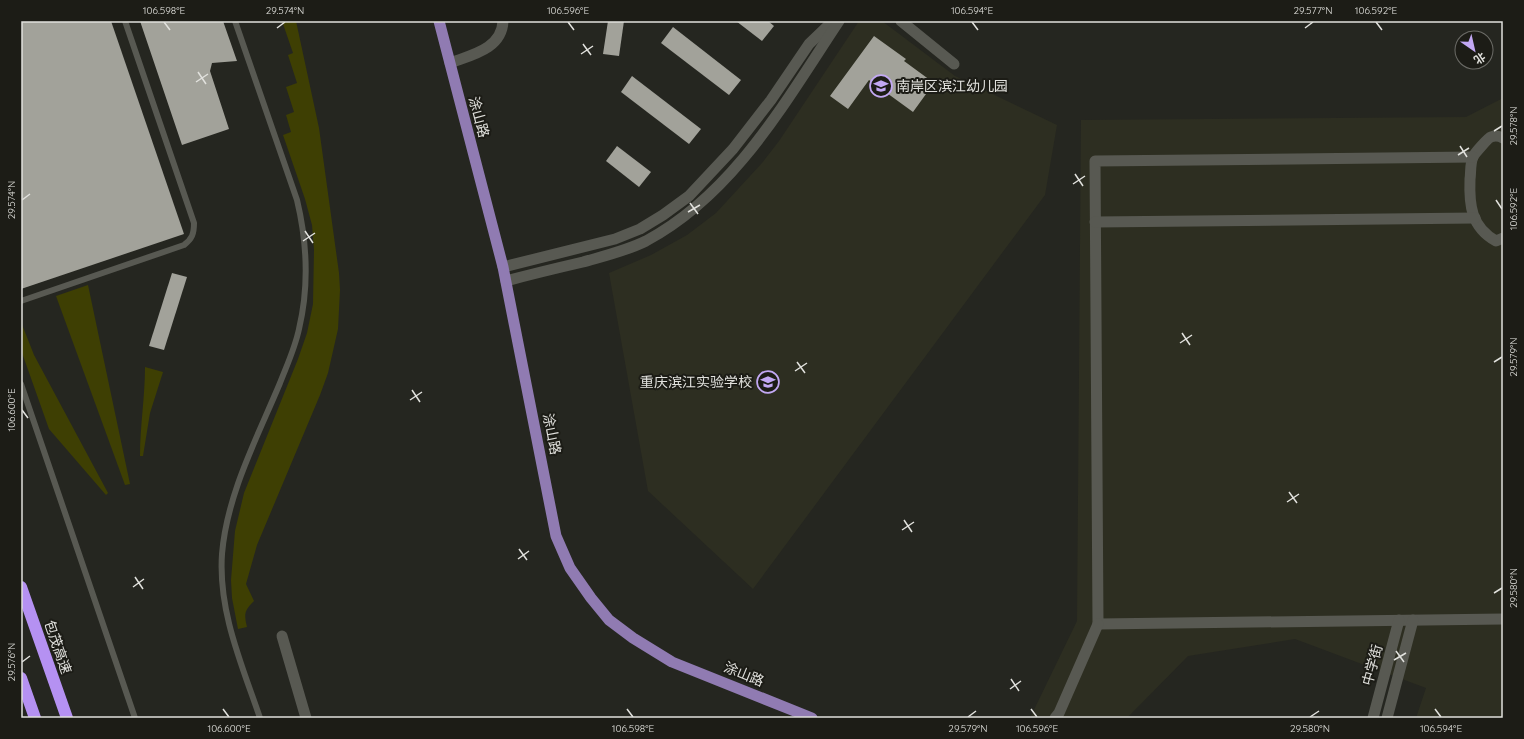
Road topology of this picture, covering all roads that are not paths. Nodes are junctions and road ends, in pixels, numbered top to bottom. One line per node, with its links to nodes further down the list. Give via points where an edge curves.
1 (125, 21): 17 (lane, via 194,224 194,232 191,240 184,245)
2 (236, 21): 29 (lane, via 297,200 303,224 305,249 304,300 299,329 291,355 237,486 225,530 222,555 221,575 228,620)
3 (439, 21): 8 (main road, 涂山路)
4 (503, 21): 8 (street, via 501,33 490,46)
5 (833, 21): 15 (street, via 809,44 771,100 733,149 689,196 663,215 615,239)
6 (839, 21): 16 (street, via 764,133 720,183 692,210 671,226 618,253)
7 (901, 21): 9 (street)
8 (450, 63): 15 (main road, 涂山路)
9 (954, 64)
10 (1503, 138): 11 (street, via 1498,135 1490,137)
11 (1473, 157): 12 (street, via 1470,194); 13 (street, via 1095,161)
12 (1475, 218): 13 (street); 14 (street, via 1486,235)
13 (1095, 222): 23 (street)
14 (1501, 242)
15 (503, 267): 16 (main road, 涂山路)
16 (506, 281): 31 (main road, 涂山路, via 556,536 570,568 609,620 633,638 672,662)
17 (21, 301)
18 (21, 384): 28 (lane)
19 (21, 587): 27 (highway, 包茂高速)
20 (1503, 619): 22 (street)
21 (1399, 620): 22 (street); 23 (street); 33 (street, 中学街)
22 (1413, 620): 34 (street, 中学街)
23 (1098, 624): 32 (street)
24 (282, 636): 30 (street)
25 (21, 678): 26 (highway)
26 (35, 718)
27 (67, 718)
28 (135, 718)
29 (260, 718)
30 (306, 718)
31 (812, 718)
32 (1055, 718)
33 (1373, 718)
34 (1387, 718)

